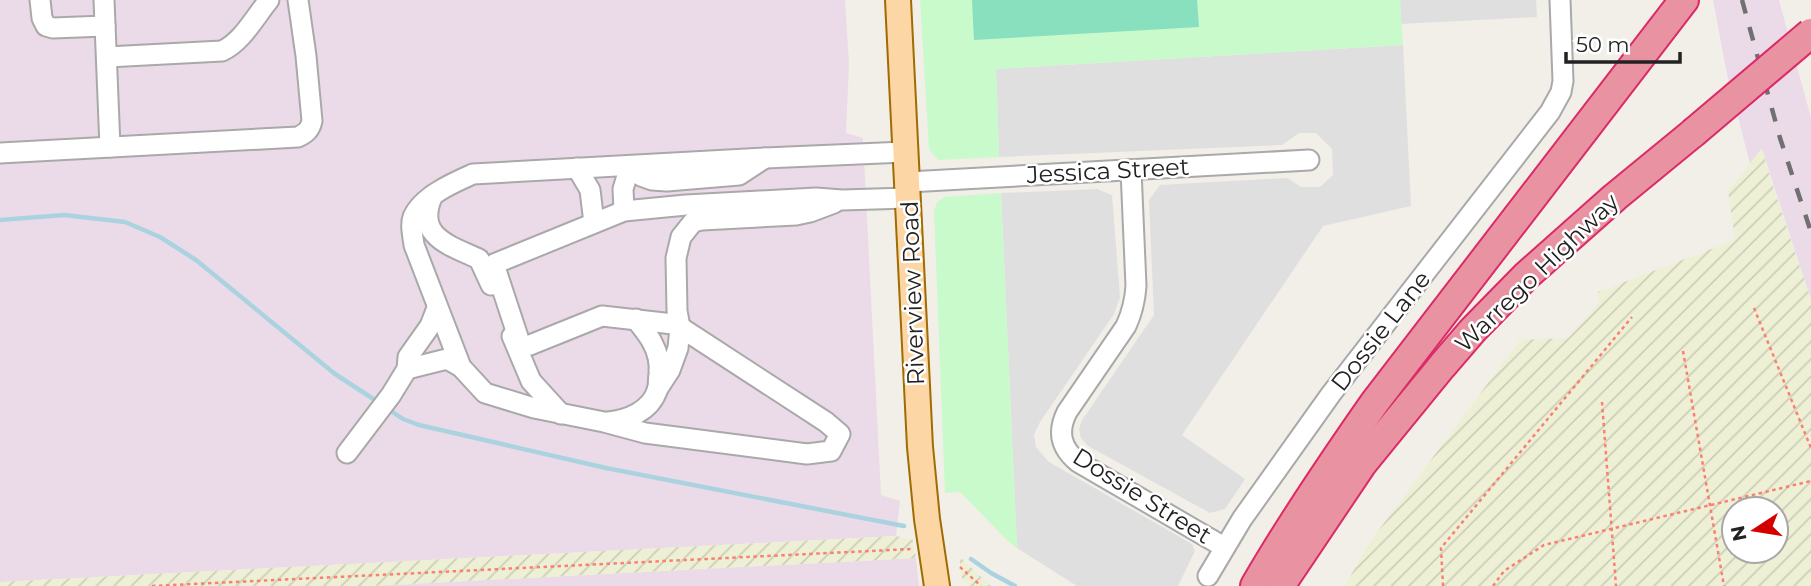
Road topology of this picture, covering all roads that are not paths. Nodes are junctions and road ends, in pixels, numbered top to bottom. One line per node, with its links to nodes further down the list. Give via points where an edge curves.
1 (40, 0): 8 (street, via 46,26)
2 (104, 0): 8 (street)
3 (269, 0): 10 (street, via 237,40 222,51)
4 (298, 0): 11 (street, via 312,121 305,134)
5 (898, 0): 12 (main road, Riverview Road)
6 (1560, 0): 32 (street, Dossie Lane, via 1564,65 1561,92 1550,113 1331,394)
7 (1676, 9): 35 (highway, Warrego Highway, via 1375,401)
8 (105, 26): 10 (street)
9 (1811, 33): 36 (highway, Warrego Highway, bridge, via 1615,197 1473,330 1362,464)
10 (107, 57): 11 (street)
11 (110, 147): 13 (street)
12 (905, 152): 15 (street); 18 (main road, Riverview Road)
13 (0, 153)
14 (1309, 160): 17 (street, Jessica Street)
15 (630, 166): 16 (street); 21 (street, via 623,189)
16 (578, 168): 19 (street, via 473,174); 22 (street, via 590,190)
17 (1130, 170): 18 (street, Jessica Street); 32 (street, Dossie Street, via 1136,286 1132,313 1067,412 1061,439 1078,462)
18 (908, 190): 20 (street, Jessica Street); 34 (main road, Riverview Road, via 921,457)
19 (433, 195): 23 (street, via 414,216 412,231); 29 (street, via 427,208 429,227 441,241 479,259 531,381)
20 (842, 200): 21 (street, via 769,200); 25 (street, via 796,215 693,222 681,237 676,258)
21 (624, 211): 22 (street)
22 (594, 223): 24 (street, via 494,264 521,346 602,316)
23 (438, 308): 26 (street); 27 (street, via 408,357)
24 (636, 319): 25 (street); 28 (street, via 657,356)
25 (680, 327): 28 (street, via 670,370); 30 (street, via 833,428 840,434 831,451 807,454 645,433)
26 (461, 367): 27 (street, via 447,359); 29 (street, via 485,393)
27 (407, 369): 31 (street)
28 (657, 390): 30 (street, via 644,409 622,421)
29 (561, 414): 30 (street)
30 (604, 422)
31 (347, 453)
32 (1224, 547): 33 (street, Dossie Lane)
33 (1208, 576)
34 (937, 586)
35 (1255, 586)
36 (1280, 586)

